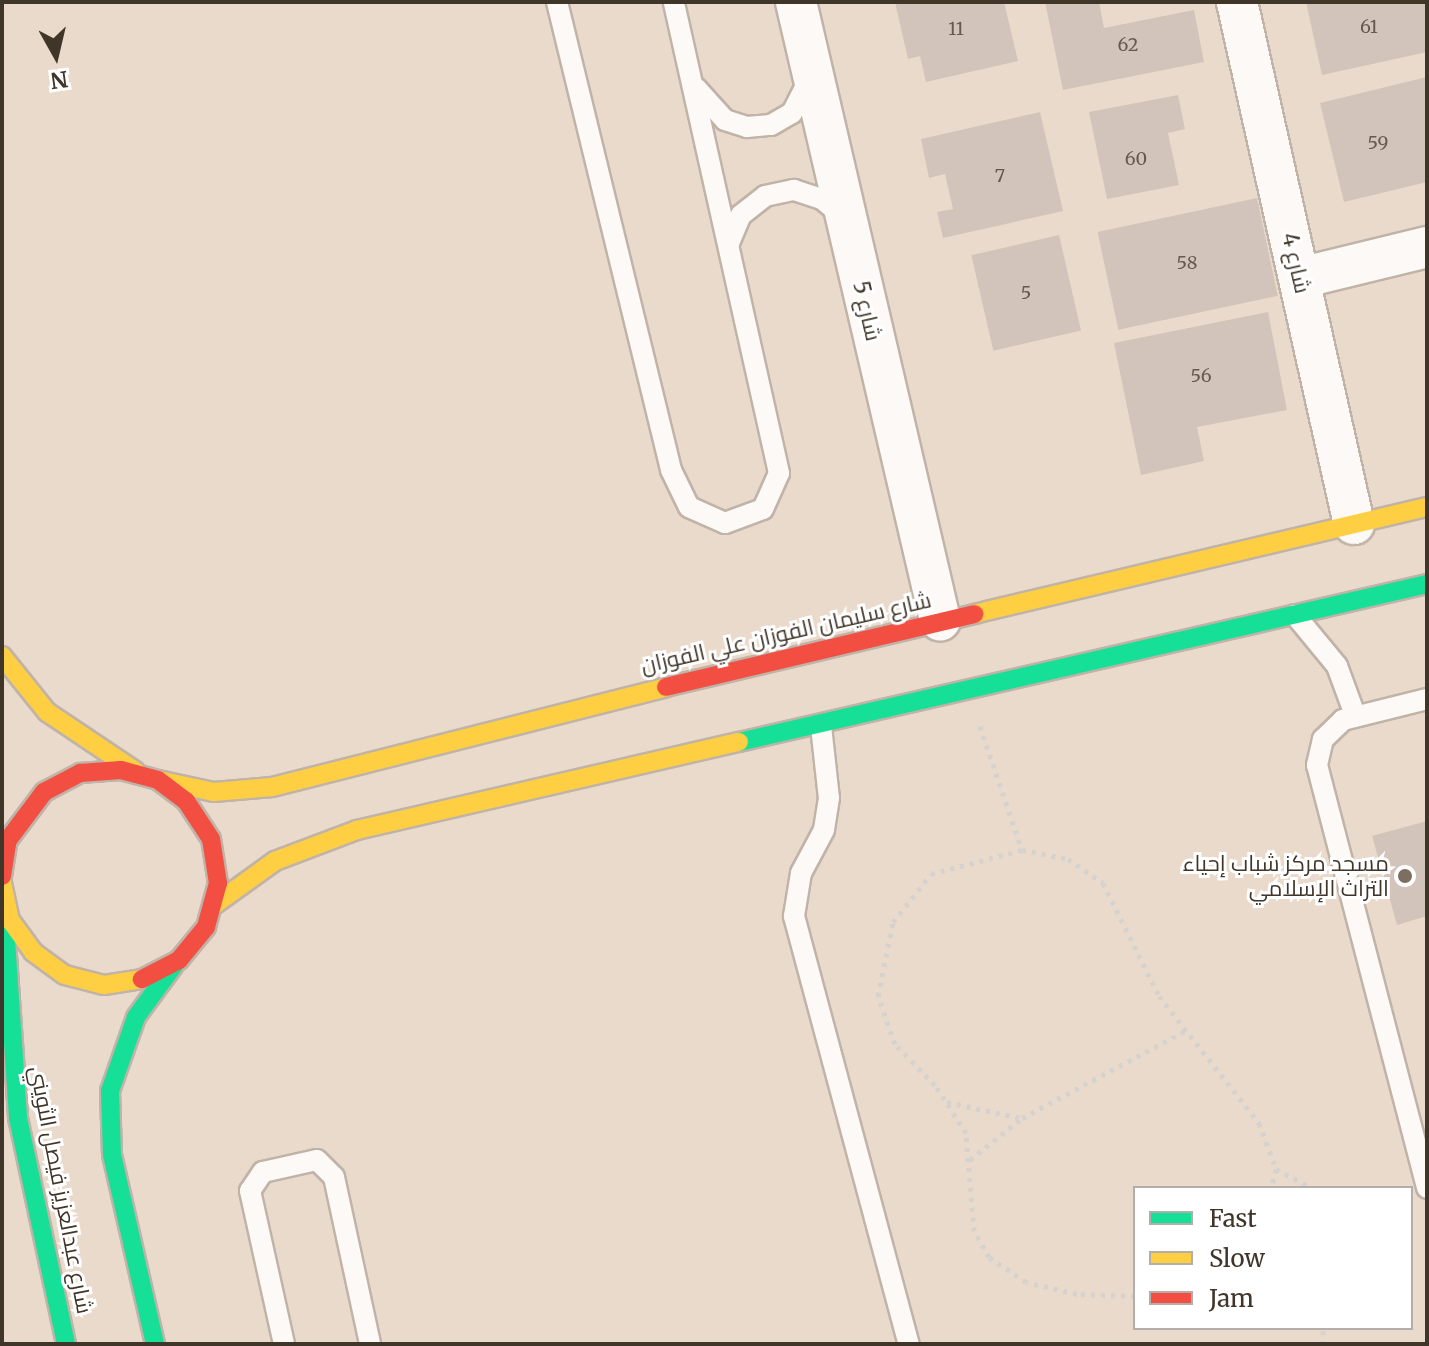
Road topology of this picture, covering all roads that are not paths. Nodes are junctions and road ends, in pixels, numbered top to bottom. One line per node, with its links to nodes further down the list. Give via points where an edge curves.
1 (557, 2): 8 (lane, via 671,470 689,507 725,523 763,509 779,473)
2 (674, 2): 6 (lane)
3 (796, 2): 5 (street, شارع 5)
4 (1237, 2): 10 (street, شارع 4)
5 (811, 70): 6 (lane, via 792,113 771,125 725,120); 7 (street, شارع 5)
6 (693, 85): 8 (lane)
7 (846, 219): 8 (lane, via 822,199 794,190 765,196 741,215); 15 (street, شارع 5)
8 (729, 243)
9 (1427, 247): 10 (street)
10 (1300, 278): 12 (street, شارع 4)
11 (1427, 507): 12 (street, شارع سليمان الفوزان علي الفوزان)
12 (1354, 524): 15 (street, شارع سليمان الفوزان علي الفوزان)
13 (1427, 584): 14 (street)
14 (1295, 615): 18 (lane, via 1337,666); 20 (street)
15 (940, 620): 19 (street, شارع سليمان الفوزان علي الفوزان)
16 (2, 656): 21 (street, via 47,712)
17 (1427, 699): 18 (lane)
18 (1355, 715): 28 (lane, via 1331,728 1317,765)
19 (522, 721): 21 (street, شارع سليمان الفوزان علي الفوزان, via 254,790 214,792); 22 (street, via 522,756)
20 (821, 726): 22 (street); 33 (lane, via 829,798 824,830 801,873 794,916)
21 (150, 777): 23 (street, شارع سليمان الفوزان علي الفوزان, via 101,769 53,786 17,822); 26 (street, via 186,801 211,839)
22 (534, 790): 26 (street, via 328,837 275,861)
23 (2, 858): 24 (street, شارع سليمان الفوزان علي الفوزان)
24 (2, 876)
25 (3, 892): 27 (street, via 33,952 75,979 125,984); 29 (street, شارع عبدالعزيز فيصل الثويني, via 18,1118)
26 (214, 905): 27 (street)
27 (179, 960): 30 (street, via 136,1017 110,1091 112,1155)
28 (1427, 1188)
29 (66, 1344)
30 (155, 1344)
31 (284, 1344): 32 (lane, via 250,1191 263,1172 317,1160 334,1177)
32 (370, 1344)
33 (909, 1344)

